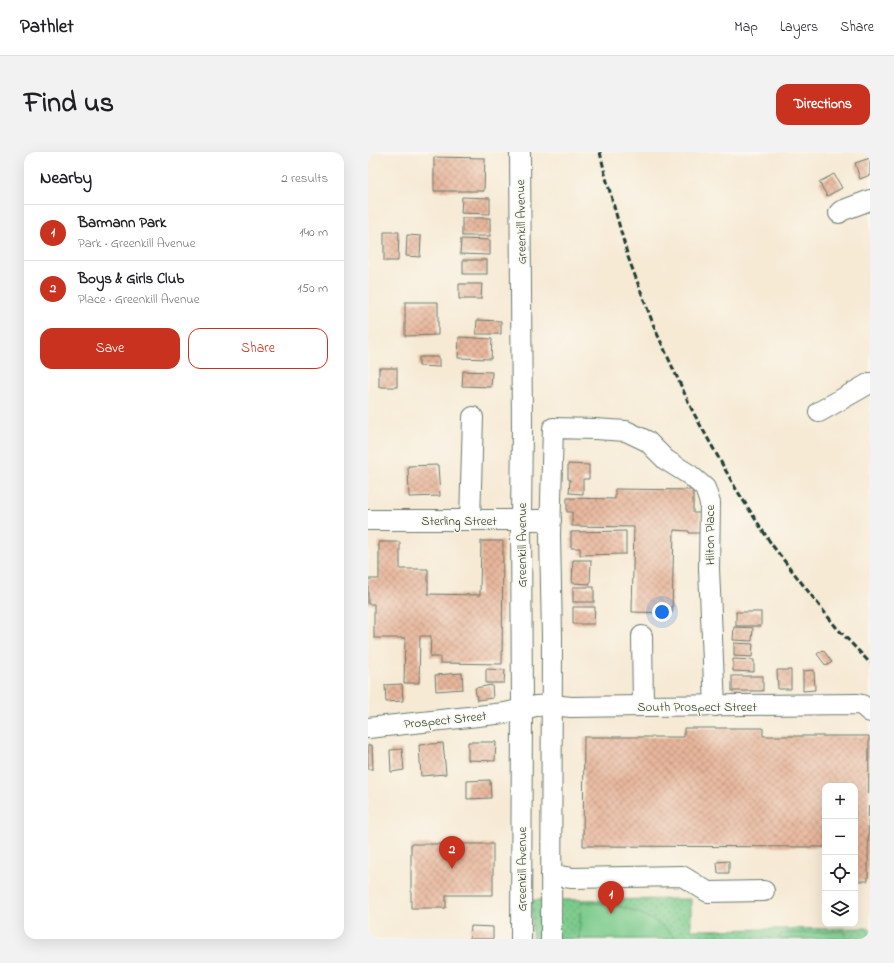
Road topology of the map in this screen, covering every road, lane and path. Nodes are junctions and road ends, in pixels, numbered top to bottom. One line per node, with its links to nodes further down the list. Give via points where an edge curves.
1 (520, 152): 9 (street, Greenkill Avenue)
2 (870, 200): 3 (street)
3 (839, 213)
4 (870, 383): 5 (street)
5 (819, 412)
6 (473, 417): 8 (street)
7 (368, 520): 8 (street, Sterling Street)
8 (470, 520): 9 (street, Sterling Street)
9 (521, 520): 10 (street, Sterling Street); 15 (street, Greenkill Avenue)
10 (551, 520): 12 (street); 14 (street, Hilton Place, via 553,428 626,431 647,441 666,460 705,488 710,503 709,569)
11 (642, 636): 13 (street)
12 (552, 705): 13 (street, South Prospect Street); 15 (street, South Prospect Street); 18 (street)
13 (643, 706): 14 (street, South Prospect Street)
14 (715, 706): 16 (street, South Prospect Street, via 857,704)
15 (522, 708): 17 (street, Prospect Street, via 505,713); 20 (street, Greenkill Avenue)
16 (870, 712)
17 (368, 728)
18 (551, 875): 19 (street, via 572,878 682,876 708,892); 21 (street)
19 (764, 891)
20 (521, 939)
21 (551, 939)

